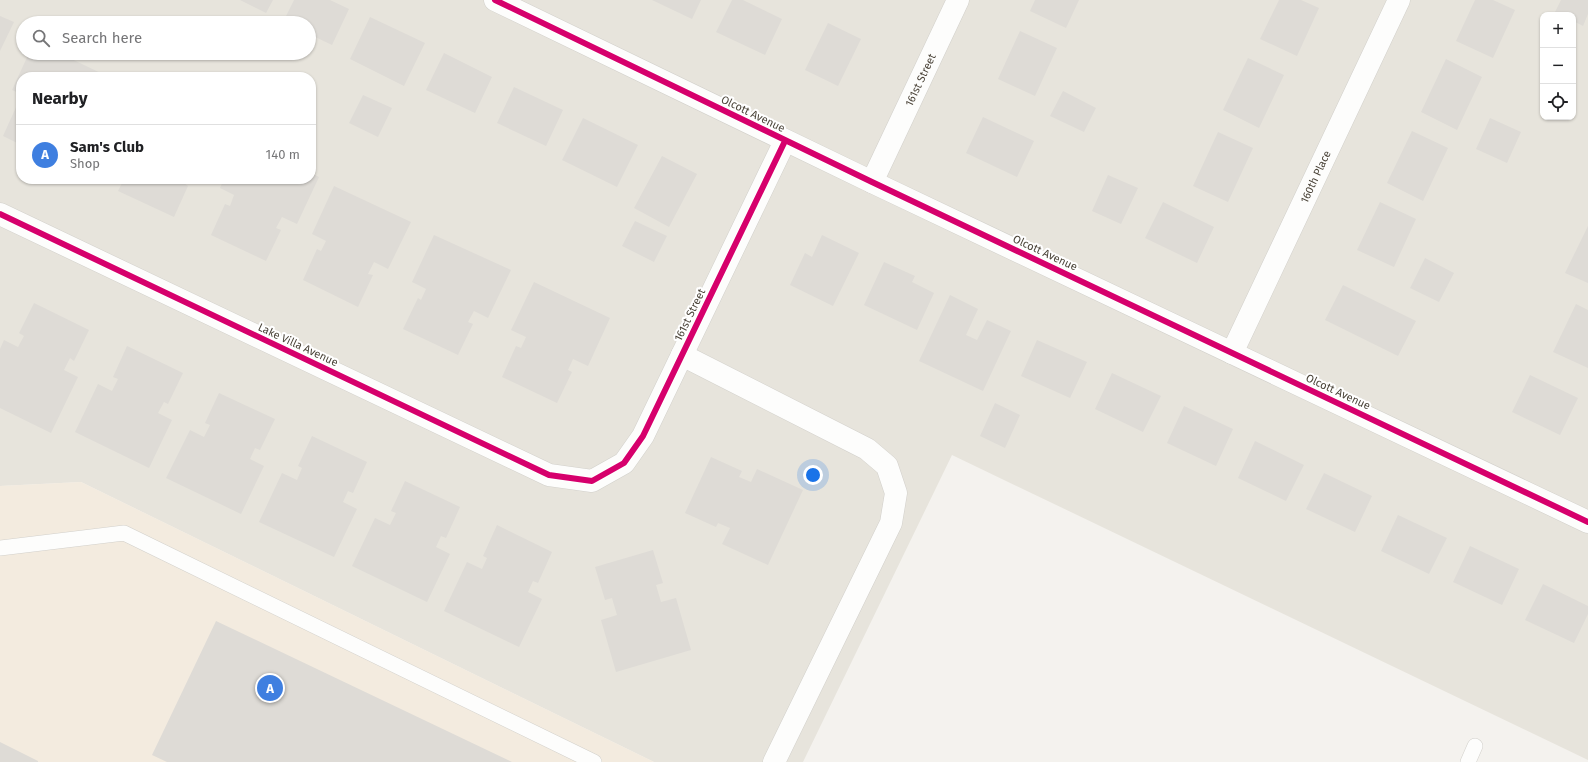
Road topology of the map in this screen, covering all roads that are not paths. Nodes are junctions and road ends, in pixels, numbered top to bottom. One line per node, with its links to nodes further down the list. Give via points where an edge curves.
1 (495, 0): 4 (street, Olcott Avenue)
2 (958, 0): 5 (street, 161st Street)
3 (1399, 0): 7 (street, 160th Place)
4 (785, 141): 5 (street, Olcott Avenue); 8 (street, 161st Street)
5 (872, 182): 7 (street, Olcott Avenue)
6 (0, 214): 9 (street, Lake Villa Avenue, via 549,475)
7 (1232, 353): 10 (street, Olcott Avenue)
8 (682, 355): 9 (street, 161st Street, via 643,436 624,463); 14 (street, via 868,449 887,466 896,493 891,523)
9 (592, 481)
10 (1588, 522)
11 (0, 548): 13 (lane, via 124,533)
12 (1475, 746): 15 (lane)
13 (594, 762)
14 (774, 762)
15 (1468, 762)

